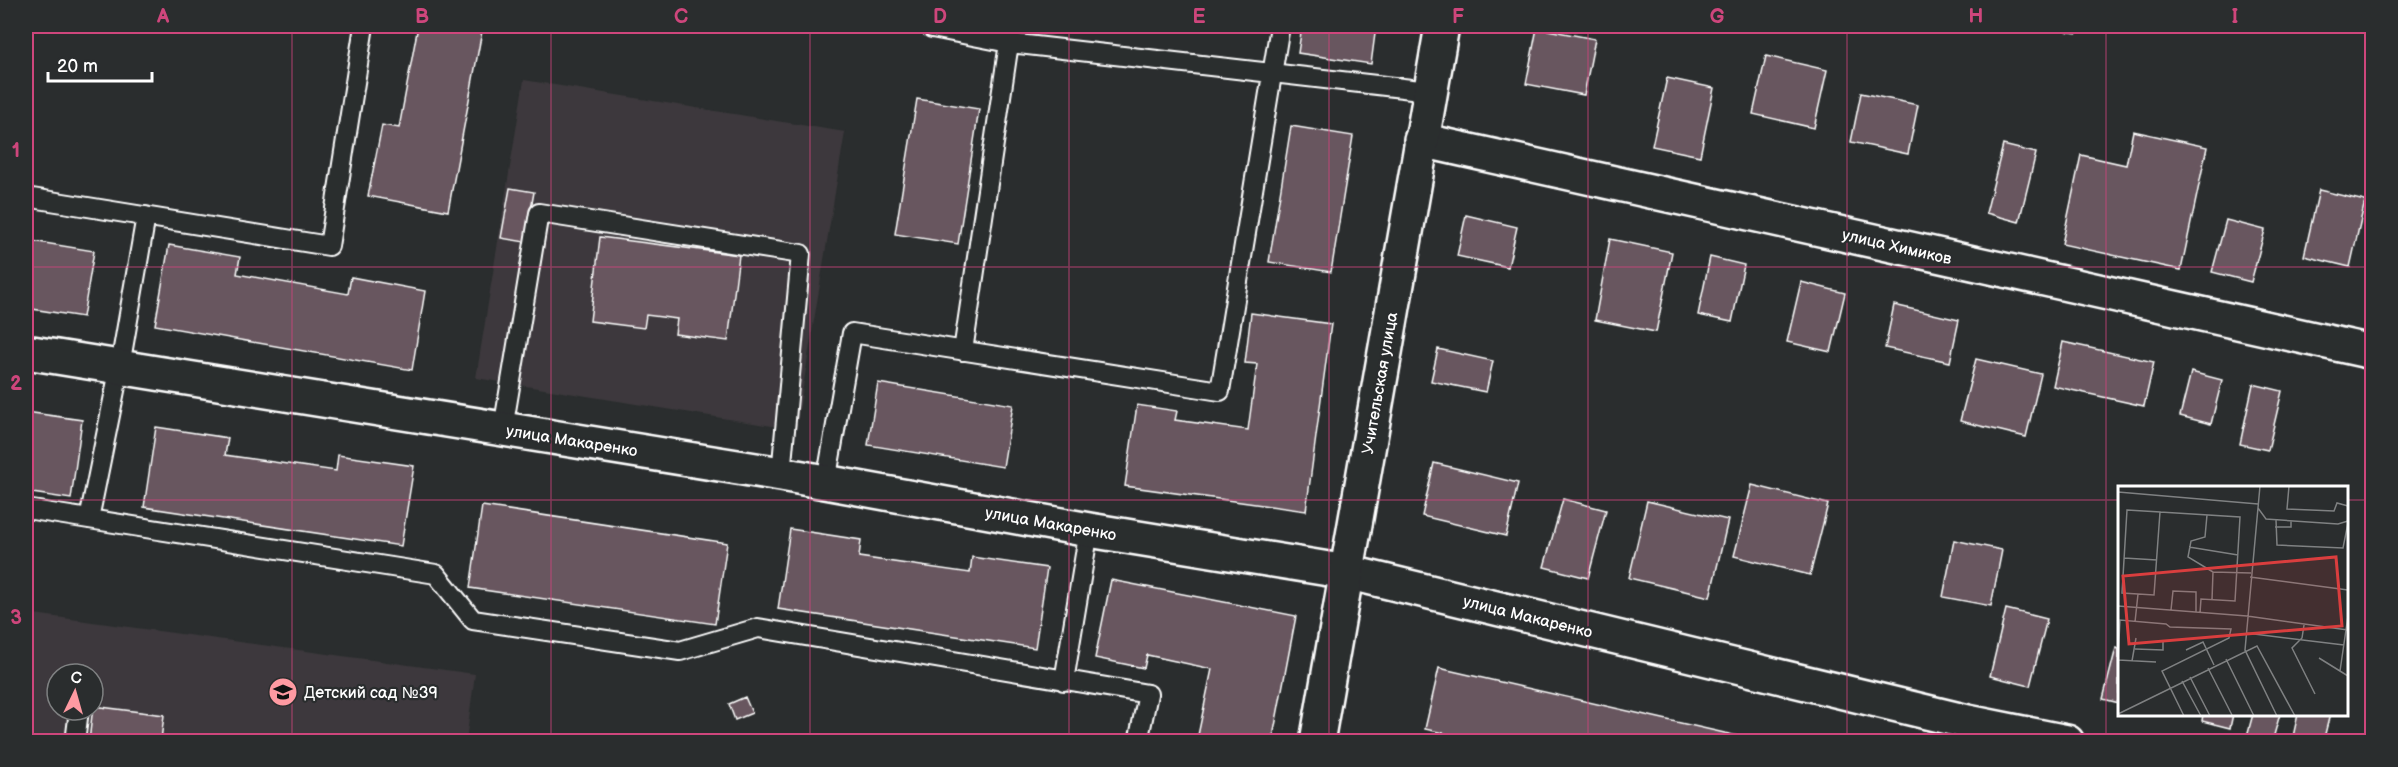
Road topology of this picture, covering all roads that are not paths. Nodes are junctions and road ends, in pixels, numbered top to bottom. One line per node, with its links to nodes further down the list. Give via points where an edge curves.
1 (364, 26): 10 (lane, via 329,246)
2 (929, 26): 5 (lane)
3 (1280, 26): 6 (lane)
4 (1442, 26): 7 (street, Учительская улица)
5 (1009, 43): 6 (lane); 11 (lane)
6 (1273, 75): 7 (lane); 11 (lane, via 1220,392)
7 (1429, 91): 8 (street, Учительская улица)
8 (1420, 140): 13 (street, улица Химиков); 21 (street, Учительская улица)
9 (26, 197): 10 (lane)
10 (146, 216): 14 (lane)
11 (963, 351): 17 (lane, via 852,333)
12 (26, 352): 14 (street, улица Макаренко)
13 (2373, 352)
14 (120, 366): 15 (street, улица Макаренко); 19 (lane)
15 (503, 429): 16 (street, улица Макаренко); 16 (lane, via 539,213 801,254)
16 (781, 474): 17 (street, улица Макаренко)
17 (826, 482): 20 (street, улица Макаренко)
18 (26, 509): 19 (lane)
19 (89, 519): 22 (lane, via 436,574 473,620 680,651 758,628)
20 (1089, 530): 21 (street, улица Макаренко); 22 (lane)
21 (1347, 572): 24 (street, улица Макаренко); 27 (street, Учительская улица)
22 (1064, 681): 26 (lane, via 1148,694)
23 (77, 722): 25 (lane)
24 (1966, 731): 28 (street, улица Макаренко)
25 (75, 741)
26 (1138, 741)
27 (1317, 741)
28 (2067, 741)

